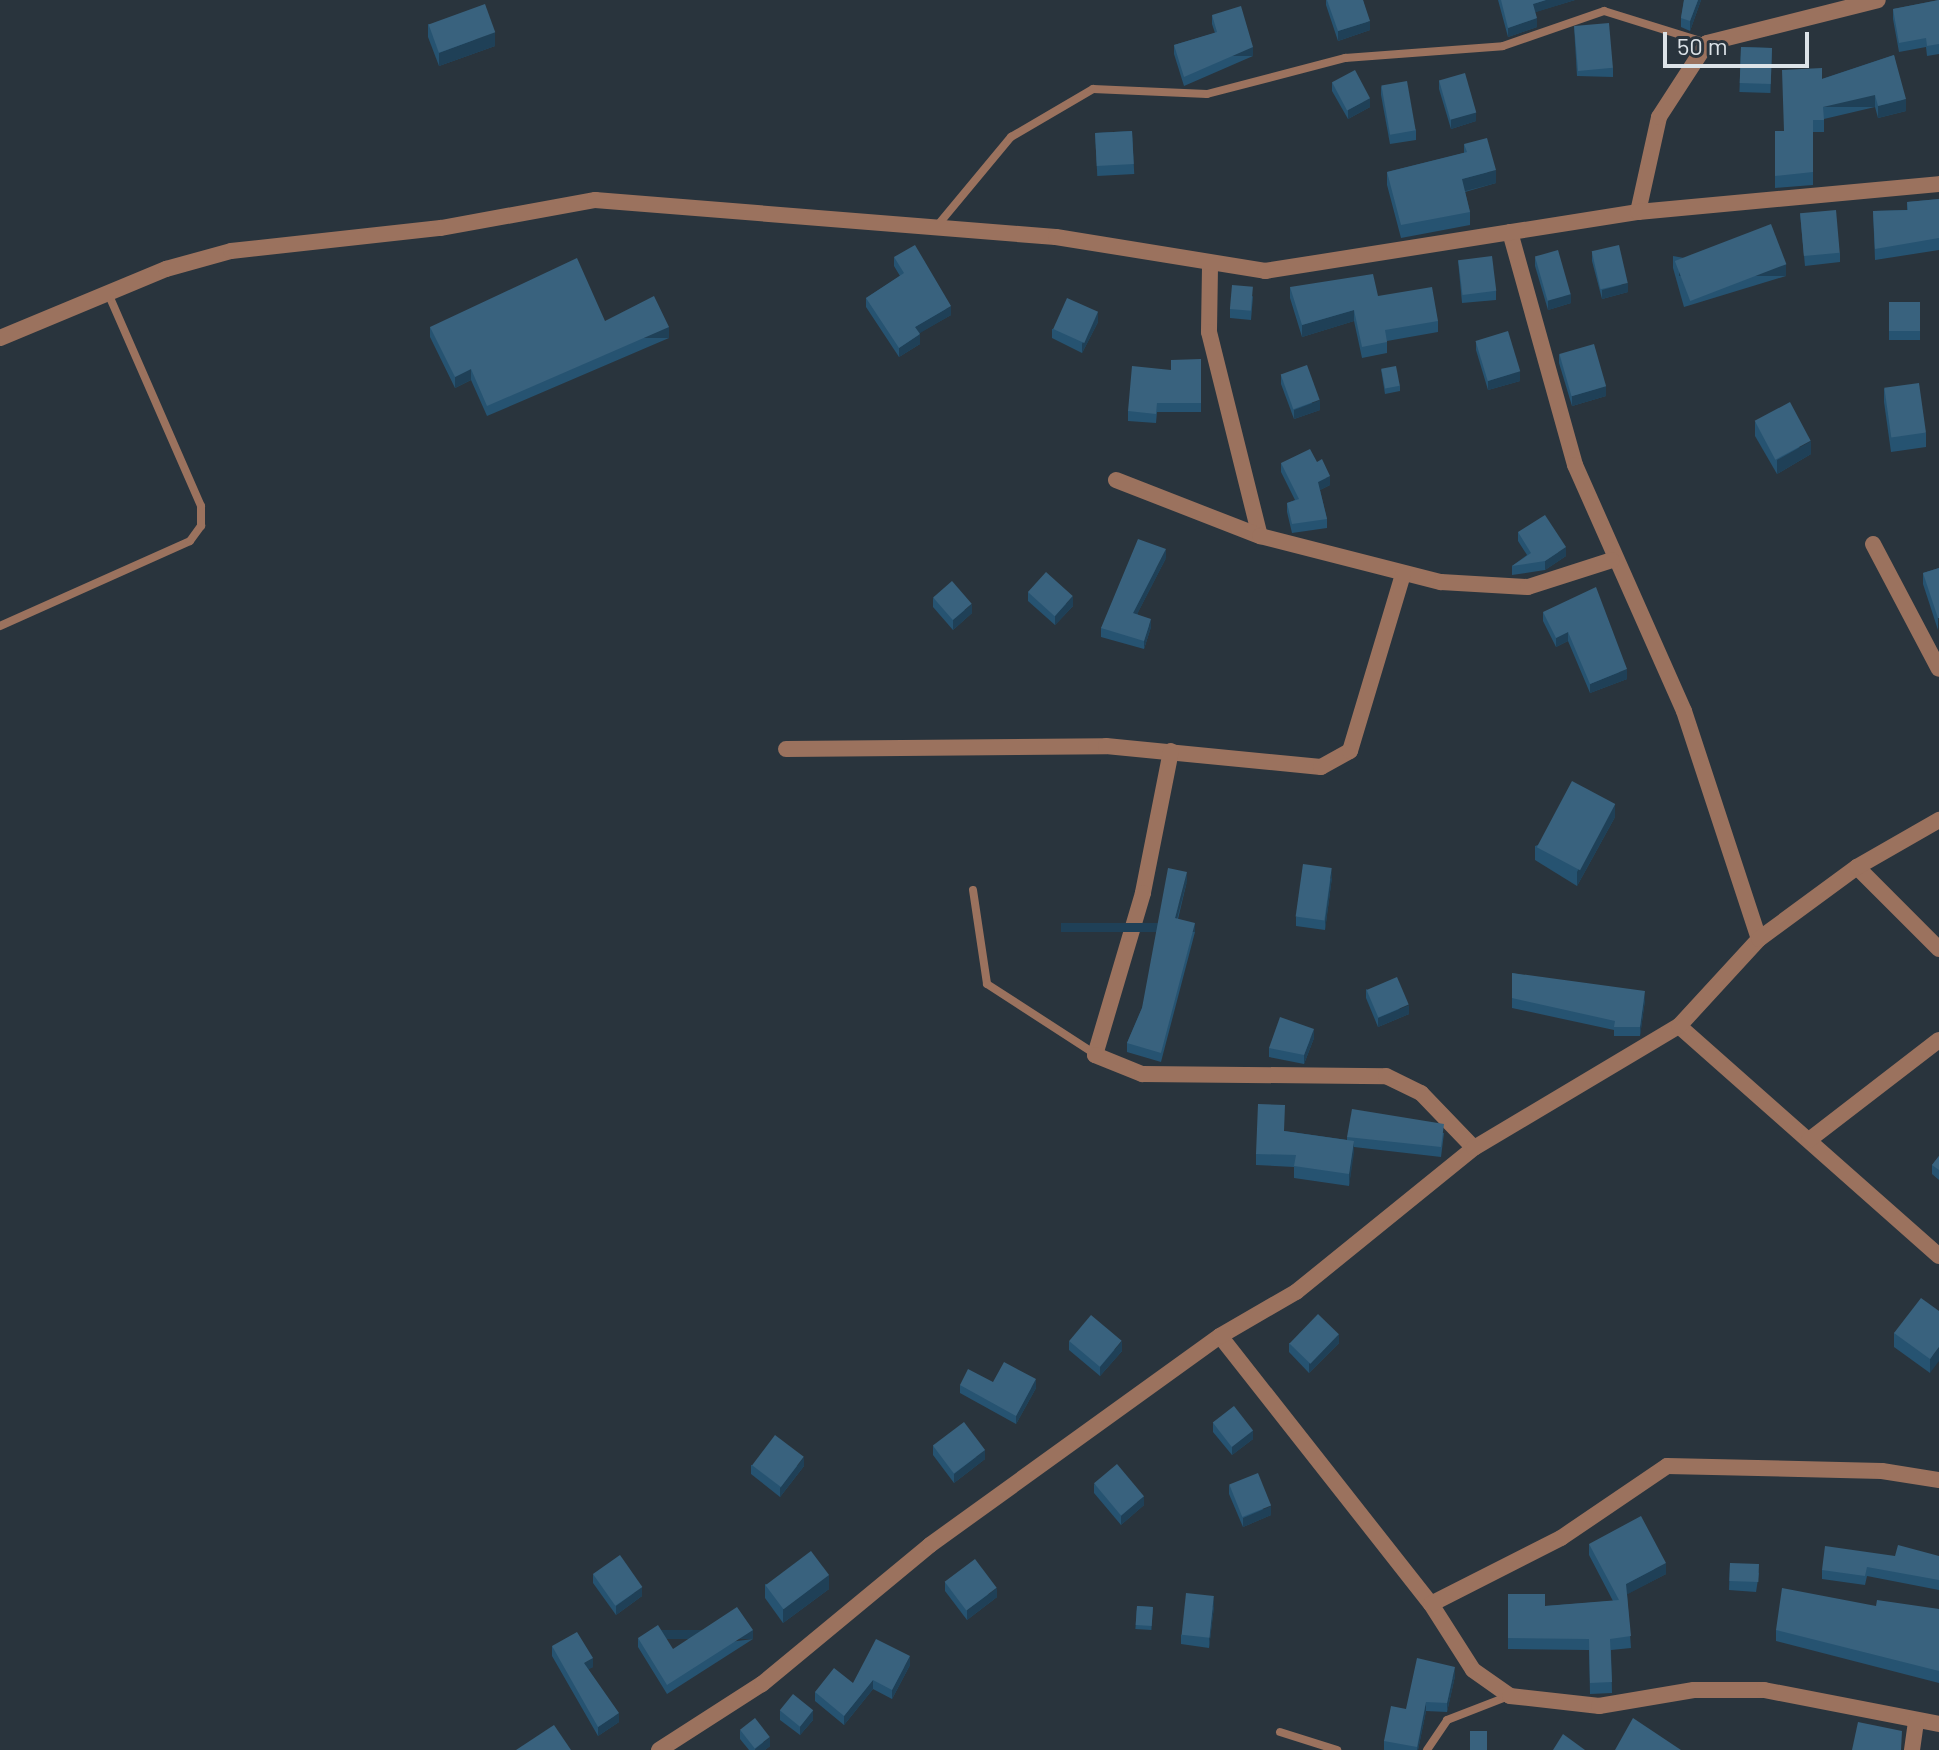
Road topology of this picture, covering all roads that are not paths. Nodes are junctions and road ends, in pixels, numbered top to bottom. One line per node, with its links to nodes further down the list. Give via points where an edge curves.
1 (1878, 0): 2 (street)
2 (1707, 43): 4 (street, via 1659,117); 5 (lane, via 1604,11 1503,46 1345,58 1207,94 1093,89 1011,137)
3 (1939, 184): 4 (street)
4 (1638, 212): 6 (street)
5 (935, 228): 7 (street, via 1103,243); 8 (street, via 595,200 441,228 260,246)
6 (1510, 232): 7 (street, via 1289,270); 13 (street, via 1575,465)
7 (1210, 267): 11 (street, via 1209,332)
8 (108, 293): 9 (street); 15 (lane, via 201,506 201,526 190,541)
9 (0, 338)
10 (1116, 480): 11 (street)
11 (1260, 536): 14 (street)
12 (1873, 544): 16 (street)
13 (1612, 560): 14 (street, via 1528,587); 22 (street, via 1684,711)
14 (1403, 574): 18 (street, via 1342,758 1309,768)
15 (0, 626)
16 (1939, 669)
17 (786, 749): 18 (street, via 1042,744)
18 (1171, 751): 26 (street, via 1143,893)
19 (1939, 820): 20 (street)
20 (1857, 867): 22 (street); 23 (street)
21 (973, 890): 26 (lane, via 987,984)
22 (1759, 939): 24 (street)
23 (1939, 949)
24 (1679, 1026): 27 (street); 28 (street)
25 (1939, 1040): 27 (street)
26 (1095, 1055): 28 (street, via 1142,1074 1386,1076 1421,1093)
27 (1809, 1140): 29 (street)
28 (1474, 1148): 30 (street, via 1296,1292)
29 (1939, 1256)
30 (1220, 1336): 32 (street); 37 (street, via 930,1545 762,1684)
31 (1939, 1480): 32 (street, via 1882,1471 1667,1466 1561,1538)
32 (1431, 1604): 33 (street, via 1473,1670)
33 (1510, 1696): 34 (street, via 1599,1706 1694,1690 1764,1690); 39 (lane, via 1447,1720)
34 (1916, 1720): 35 (street); 40 (street)
35 (1939, 1724)
36 (1280, 1732): 38 (lane)
37 (659, 1750)
38 (1337, 1750)
39 (1427, 1750)
40 (1912, 1750)

